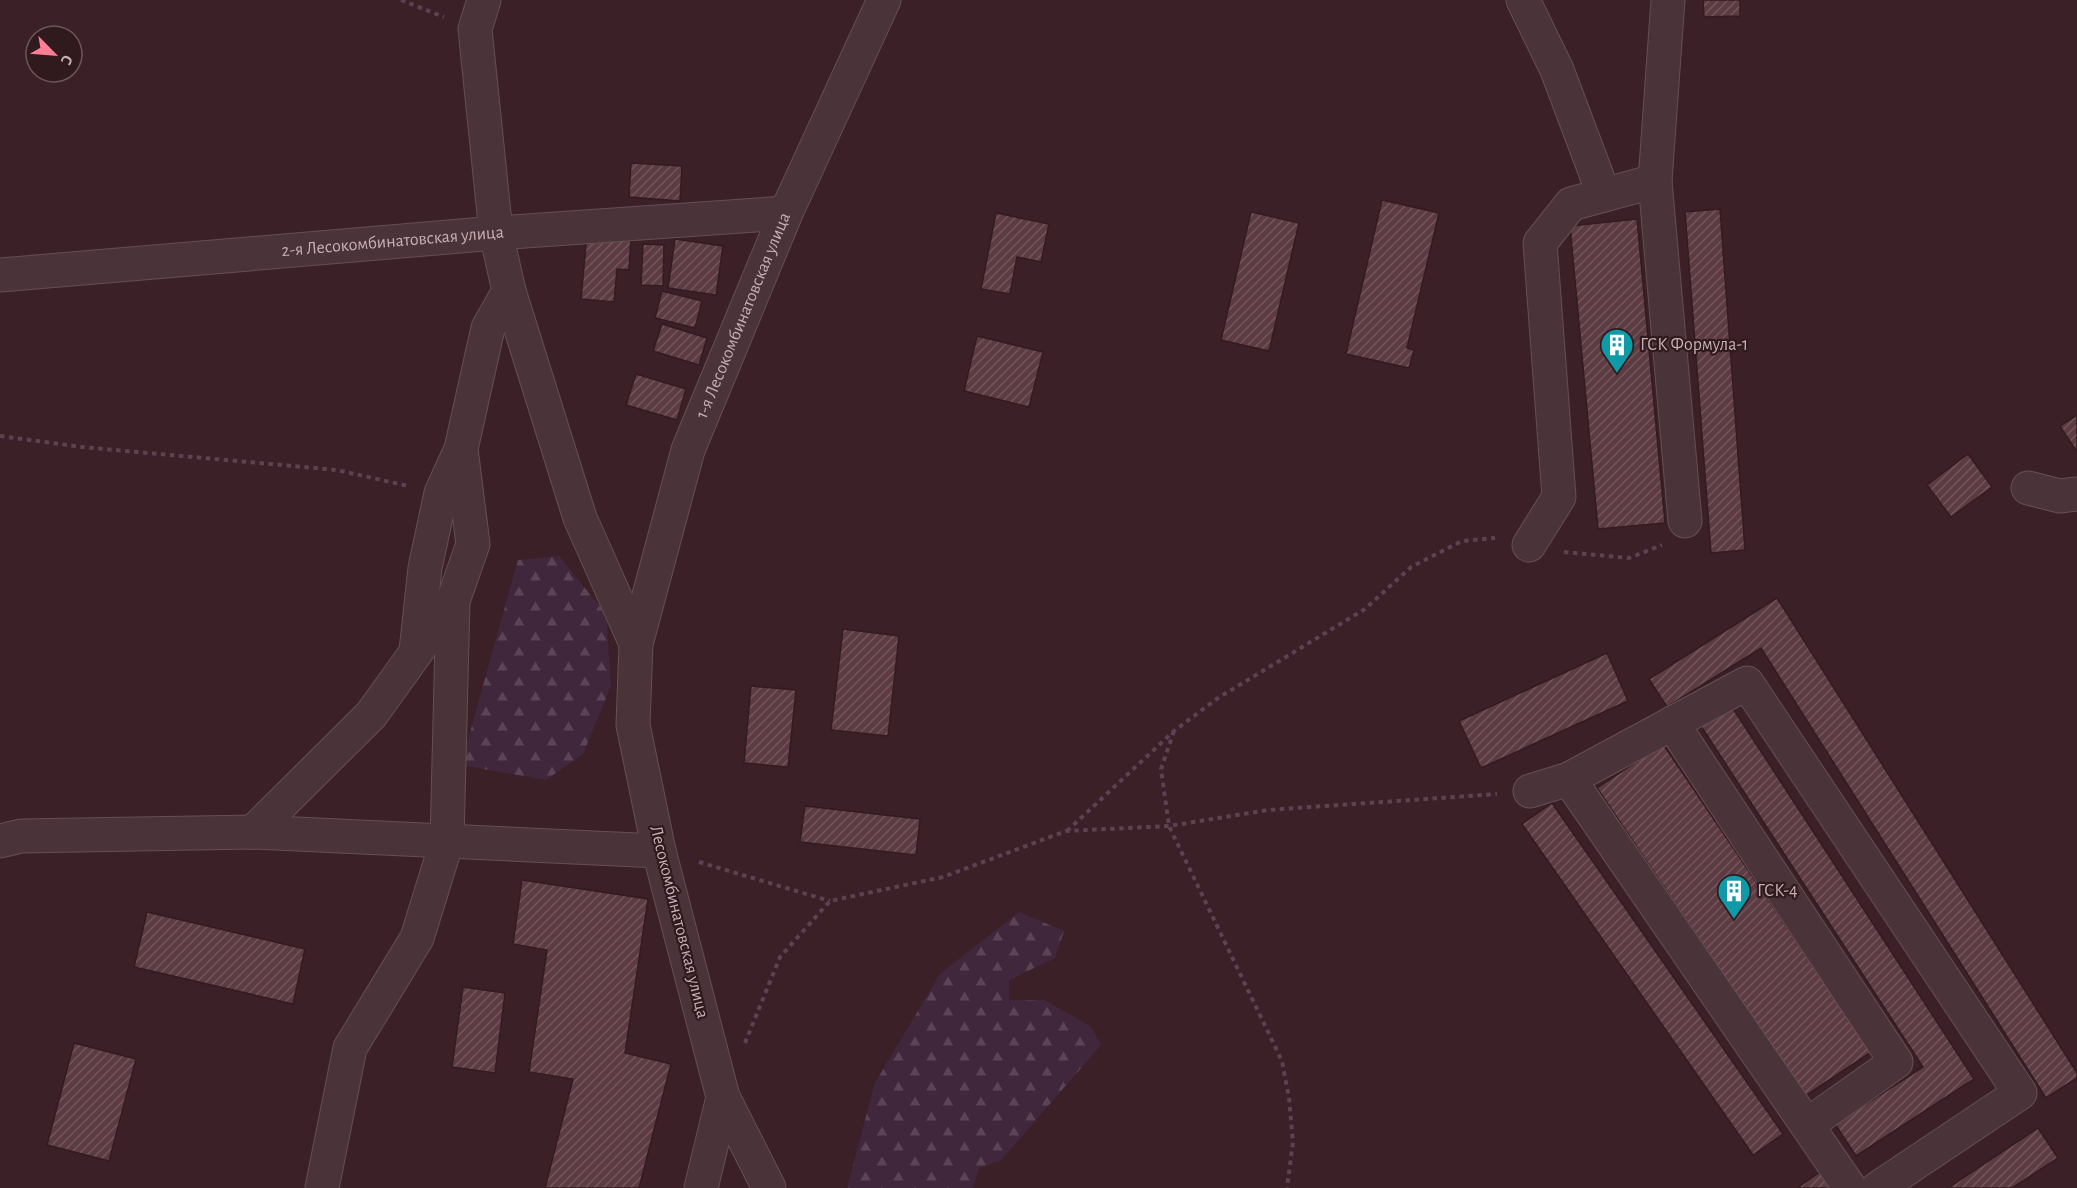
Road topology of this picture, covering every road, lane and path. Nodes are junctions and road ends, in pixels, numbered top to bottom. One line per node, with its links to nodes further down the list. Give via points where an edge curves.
1 (401, 0): 5 (path)
2 (884, 0): 8 (street, 1-я Лесокомбинатовская улица)
3 (1523, 0): 7 (street, via 1557,70)
4 (1668, 0): 6 (street)
5 (477, 10): 9 (street)
6 (1655, 181): 7 (street); 17 (street)
7 (1604, 195): 18 (street, via 1571,204 1540,243 1559,497)
8 (786, 213): 9 (street, 2-я Лесокомбинатовская улица); 20 (street, 1-я Лесокомбинатовская улица, via 688,450)
9 (496, 233): 10 (street, 2-я Лесокомбинатовская улица); 11 (street)
10 (0, 275)
11 (509, 291): 13 (street, via 488,328); 20 (street, via 580,518)
12 (0, 436): 15 (path, via 337,470)
13 (461, 449): 15 (street); 19 (street, via 473,544)
14 (2028, 488): 16 (street, via 2060,495)
15 (441, 493): 21 (street, via 424,568)
16 (2077, 494)
17 (1685, 520): 18 (path, via 1662,545 1629,558)
18 (1528, 545): 23 (path, via 1492,538 1462,541 1411,567 1365,609 1218,698)
19 (453, 601): 21 (street); 30 (street)
20 (636, 644): 31 (street, Лесокомбинатовская улица, via 633,726)
21 (416, 653): 28 (street, via 371,715)
22 (1672, 723): 24 (street); 34 (street, via 1896,1062); 40 (street, via 1747,683 2020,1094)
23 (1174, 731): 26 (path, via 1161,769); 27 (path)
24 (1569, 779): 25 (street); 34 (street)
25 (1530, 791): 26 (path, via 1268,810)
26 (1169, 826): 27 (path); 38 (path, via 1282,1061 1293,1142)
27 (1066, 831): 32 (path, via 943,877)
28 (253, 832): 29 (street, via 21,836); 30 (street)
29 (0, 841)
30 (447, 841): 31 (street); 35 (street, via 417,938 350,1048)
31 (659, 851): 32 (path); 33 (street, Лесокомбинатовская улица)
32 (830, 902): 33 (path, via 780,957)
33 (723, 1097): 36 (street); 37 (street, Лесокомбинатовская улица)
34 (1807, 1125): 39 (street)
35 (322, 1188)
36 (701, 1188)
37 (769, 1188)
38 (1287, 1188)
39 (1850, 1188)
40 (1878, 1188)

